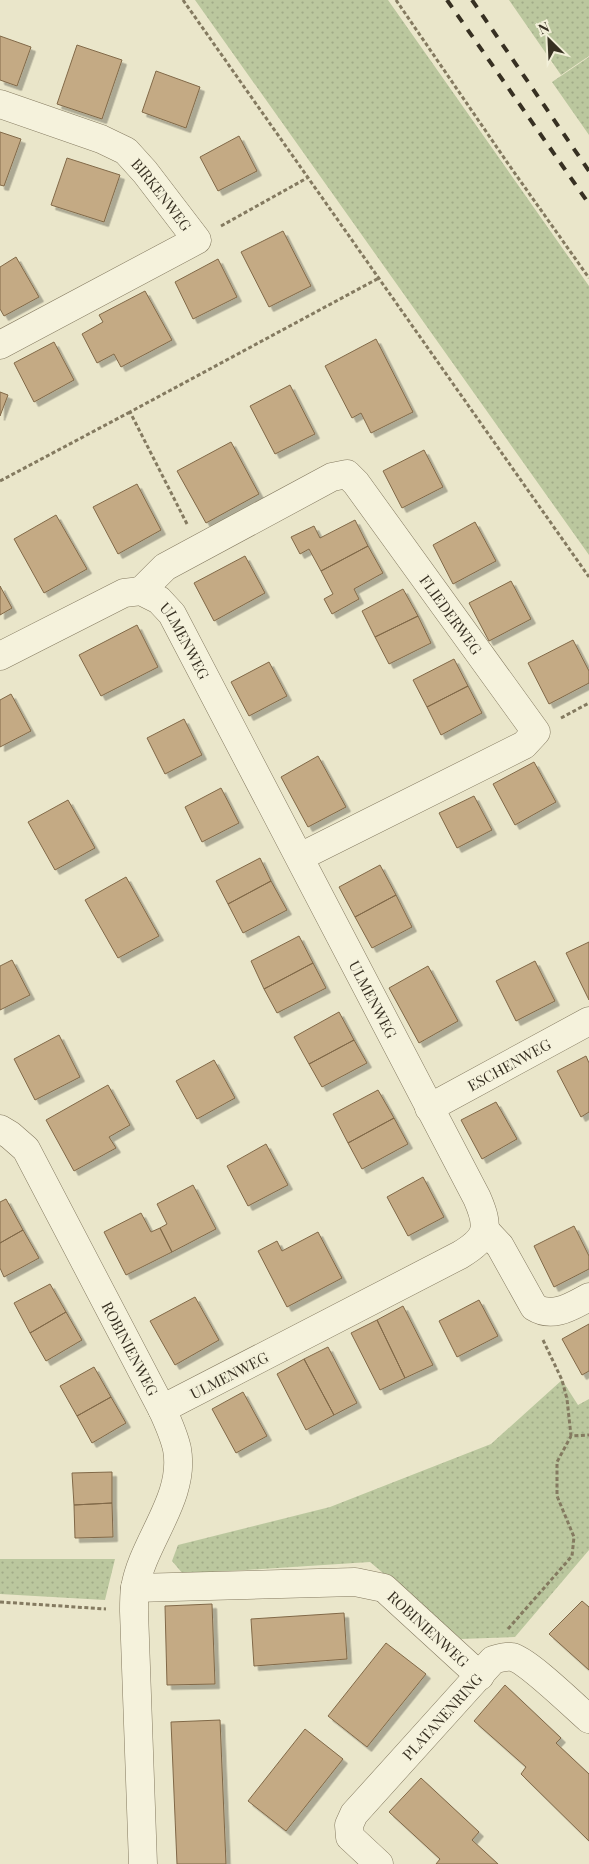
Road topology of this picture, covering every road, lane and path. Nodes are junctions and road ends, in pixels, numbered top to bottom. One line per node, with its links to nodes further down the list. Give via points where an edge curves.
1 (183, 0): 4 (path)
2 (396, 0): 7 (path)
3 (0, 104): 5 (street, BIRKENWEG, via 101,139 126,151)
4 (307, 178): 5 (path); 6 (path)
5 (197, 240): 8 (street, BIRKENWEG)
6 (379, 278): 9 (path); 12 (path)
7 (589, 278)
8 (0, 345)
9 (130, 412): 10 (path); 11 (path)
10 (0, 481)
11 (200, 549): 13 (street, FLIEDERWEG, via 165,567); 15 (street, FLIEDERWEG, via 332,477 346,474 356,483 536,732 524,744)
12 (589, 577)
13 (141, 591): 14 (street, via 124,593 106,601); 15 (street, ULMENWEG, via 159,600 172,614)
14 (0, 656)
15 (300, 856): 17 (street, ULMENWEG)
16 (589, 1021): 17 (street, ESCHENWEG)
17 (429, 1108): 19 (street, ULMENWEG, via 478,1198 485,1216)
18 (0, 1129): 22 (street, ROBINIENWEG, via 26,1149)
19 (485, 1230): 21 (street, via 500,1246 534,1307); 22 (street, ULMENWEG, via 475,1246 460,1255)
20 (589, 1297): 21 (street, via 560,1311)
21 (542, 1312): 24 (path, via 541,1337 562,1380)
22 (162, 1409): 25 (street, ROBINIENWEG, via 177,1449 174,1488 143,1563)
23 (589, 1435): 24 (path)
24 (571, 1436): 27 (path, via 557,1462 557,1496 574,1537 572,1556 508,1628)
25 (134, 1599): 26 (path); 28 (street, ROBINIENWEG, via 355,1582 384,1588); 30 (street, ROBINIENWEG)
26 (0, 1602)
27 (504, 1656): 28 (street, PLATANENRING, via 493,1660); 29 (street, via 514,1657 527,1665)
28 (480, 1676): 31 (street, PLATANENRING, via 354,1814 349,1825 350,1837)
29 (589, 1719)
30 (143, 1864)
31 (378, 1864)

